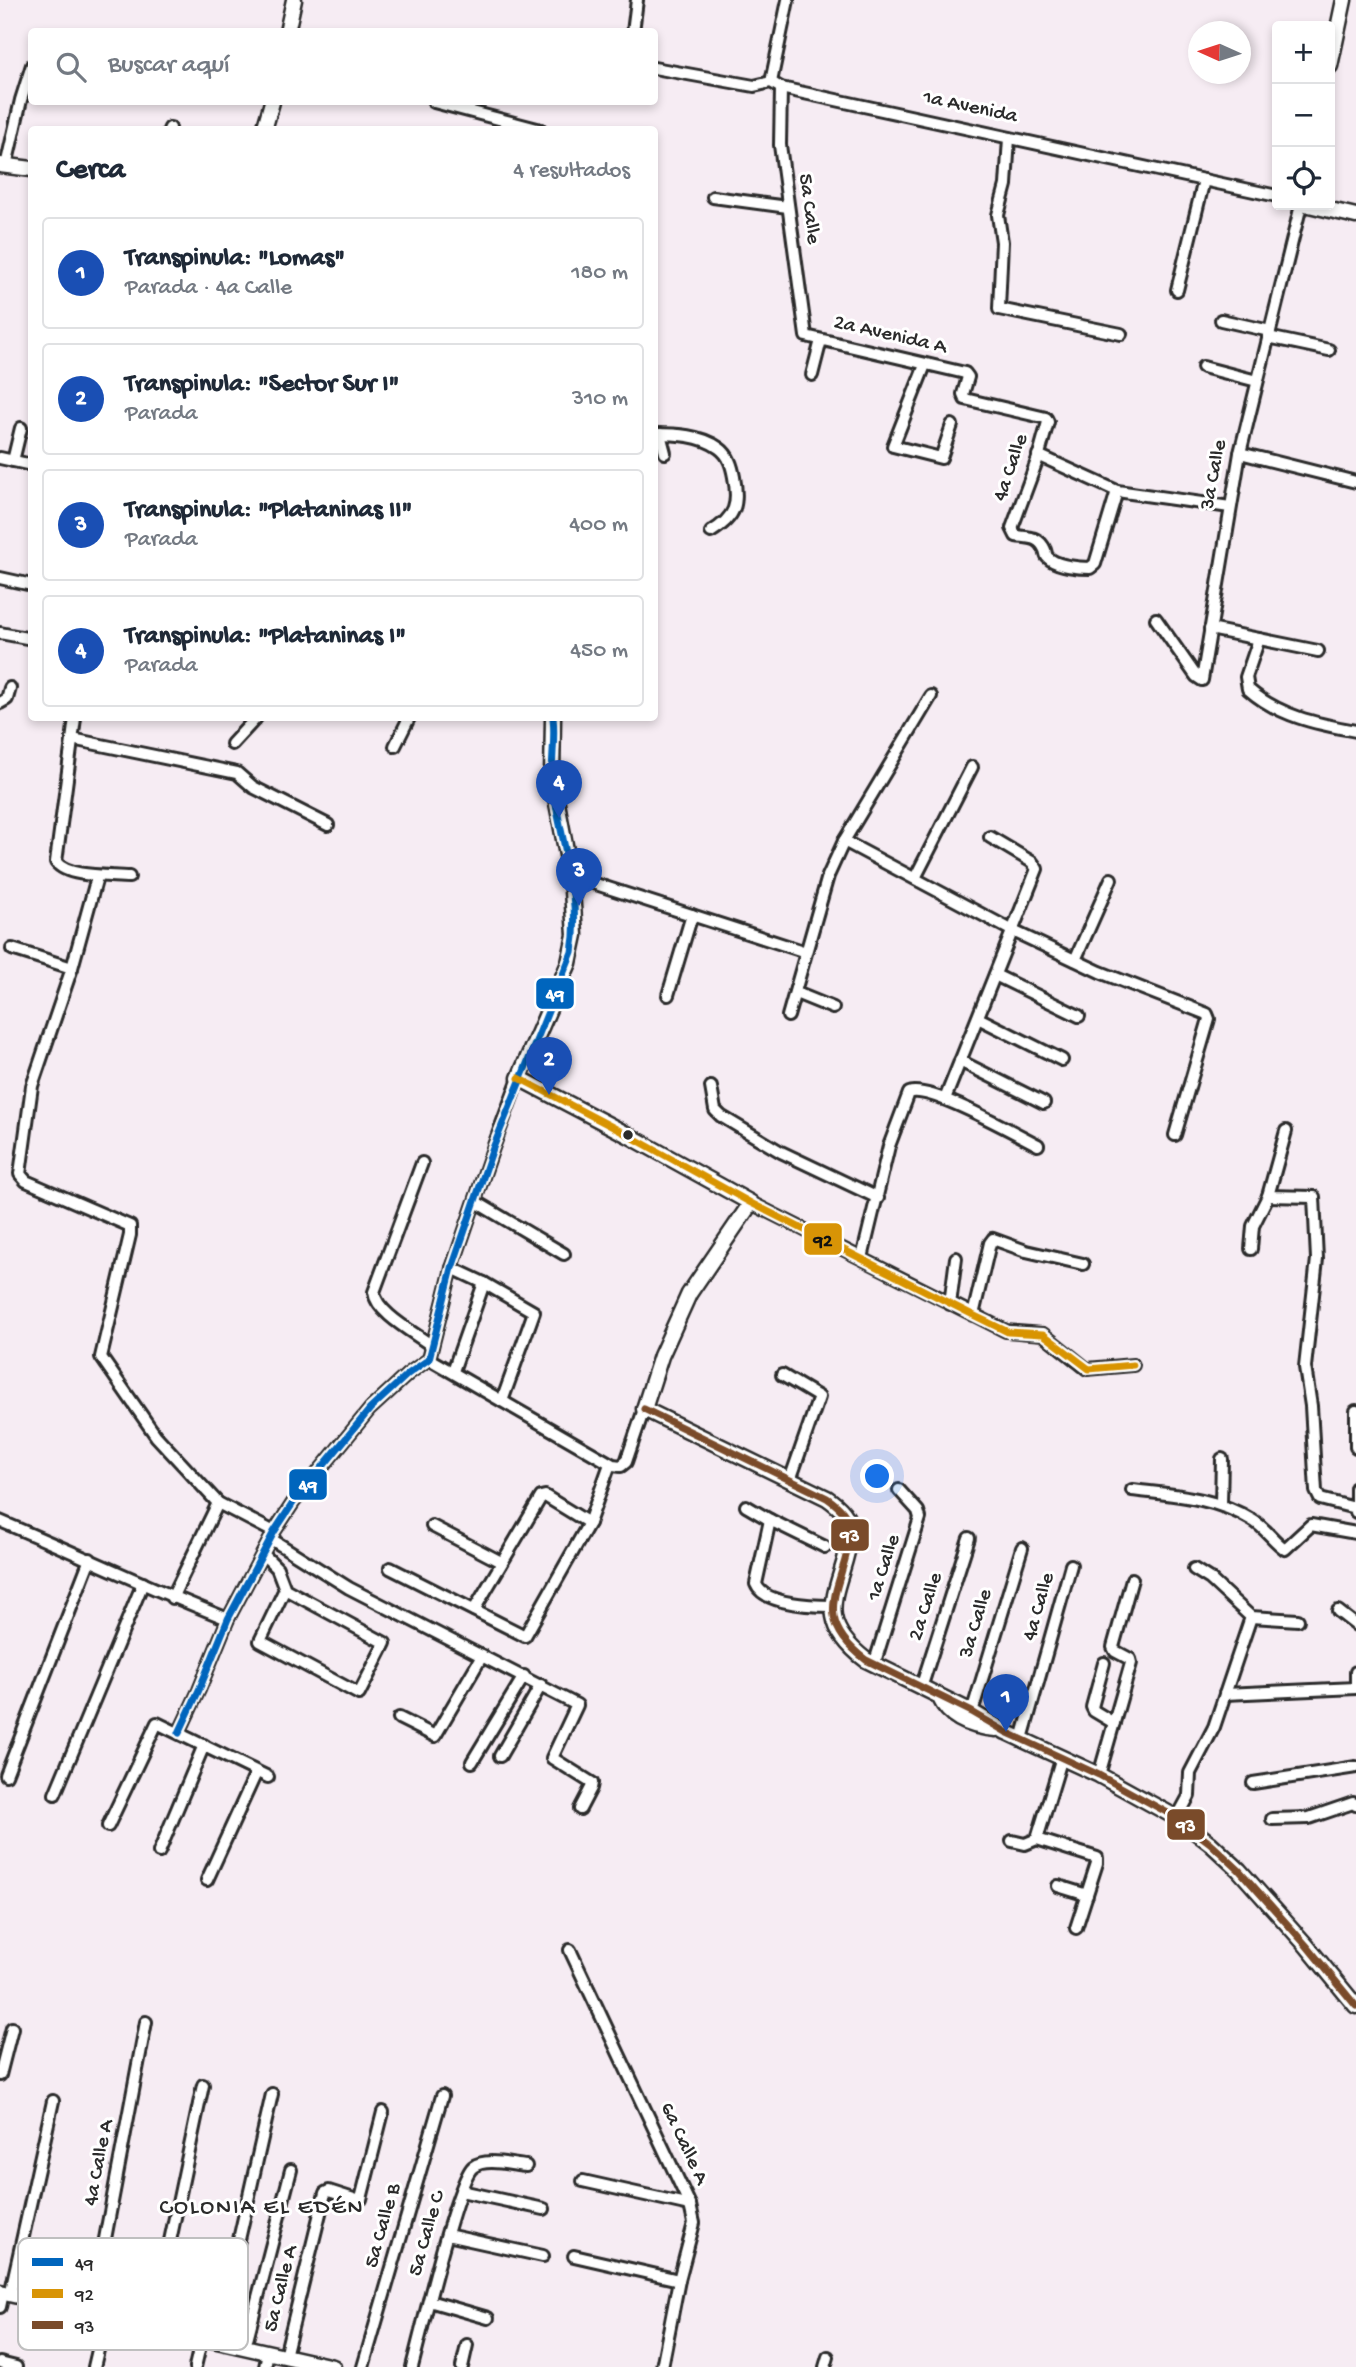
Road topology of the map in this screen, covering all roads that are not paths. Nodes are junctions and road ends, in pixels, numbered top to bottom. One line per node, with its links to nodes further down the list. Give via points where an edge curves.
1 (292, 0): 5 (street)
2 (638, 0): 6 (street)
3 (788, 0): 10 (street)
4 (1344, 0): 7 (street)
5 (288, 28)
6 (634, 28)
7 (1335, 42)
8 (658, 69): 10 (street, via 754,86)
9 (28, 78): 17 (street)
10 (771, 82): 11 (street, 1a Avenida)
11 (781, 89): 16 (street, 1a Avenida); 22 (street, 5a Calle, via 780,145)
12 (269, 105): 14 (street)
13 (445, 105): 15 (street)
14 (265, 126)
15 (526, 126)
16 (1013, 139): 19 (street, 1a Avenida); 29 (street, via 998,215 1002,251 999,309)
17 (3, 166): 18 (street)
18 (28, 169)
19 (1204, 180): 20 (street, 1a Avenida); 26 (street)
20 (1272, 195)
21 (713, 197): 22 (street)
22 (788, 207): 28 (street, 5a Calle)
23 (1300, 210): 30 (street, 3a Calle)
24 (1330, 210): 25 (street)
25 (1356, 216)
26 (1177, 290)
27 (1221, 320): 30 (street)
28 (805, 334): 31 (street, 2a Avenida A)
29 (1121, 334)
30 (1269, 334): 32 (street); 36 (street, 3a Calle)
31 (821, 340): 33 (street, 2a Avenida A); 35 (street)
32 (1329, 350)
33 (925, 365): 37 (street, 2a Avenida A, via 967,374 965,399); 38 (street, via 893,446 943,457)
34 (1203, 367): 36 (street)
35 (812, 375)
36 (1257, 381): 43 (street, 3a Calle)
37 (1048, 420): 44 (street, 4a Calle)
38 (952, 425)
39 (21, 428): 46 (street)
40 (658, 434): 51 (street, via 696,438 728,457 737,499 725,524)
41 (658, 436): 42 (street)
42 (665, 453)
43 (1240, 453): 48 (street); 50 (street, 3a Calle)
44 (1038, 455): 49 (street); 49 (street, 4a Calle, via 1012,528 1016,536 1038,541 1051,560 1074,567 1095,564)
45 (0, 457): 46 (street)
46 (13, 461): 47 (street)
47 (28, 464)
48 (1356, 482)
49 (1117, 491): 50 (street)
50 (1230, 507): 55 (street, 3a Calle)
51 (711, 532)
52 (0, 578): 53 (street)
53 (28, 584)
54 (1156, 619): 55 (street, 3a Calle, via 1200,681)
55 (1210, 629): 58 (street)
56 (0, 633): 57 (street)
57 (28, 638)
58 (1259, 639): 59 (street); 67 (street, via 1246,677 1248,690 1296,718)
59 (1318, 652)
60 (10, 688): 62 (street, via 7,699)
61 (931, 696): 74 (street)
62 (0, 703)
63 (75, 721): 68 (street)
64 (253, 721): 69 (street)
65 (408, 721): 70 (street)
66 (553, 721): 75 (street, via 554,790)
67 (1356, 730)
68 (72, 739): 72 (street, via 237,773 253,788); 76 (street, via 56,859 60,867)
69 (232, 744)
70 (395, 746)
71 (972, 767): 78 (street)
72 (328, 825)
73 (990, 837): 81 (street, via 1037,867)
74 (844, 841): 78 (street); 83 (street, via 828,876)
75 (571, 876): 80 (street); 95 (street, via 572,952)
76 (97, 877): 77 (street); 85 (street)
77 (129, 877)
78 (915, 878): 81 (street)
79 (1111, 880): 84 (street)
80 (692, 915): 83 (street); 88 (street)
81 (1013, 931): 84 (street); 86 (street)
82 (12, 948): 85 (street)
83 (806, 952): 87 (street)
84 (1075, 960): 100 (street, via 1209,1016)
85 (72, 968): 131 (street, via 32,1086 20,1174 26,1181 130,1226 101,1356 156,1436)
86 (995, 975): 91 (street); 92 (street)
87 (796, 993): 89 (street); 90 (street)
88 (668, 995)
89 (833, 1008)
90 (788, 1016)
91 (1079, 1016)
92 (978, 1018): 93 (street); 94 (street)
93 (1062, 1060)
94 (960, 1061): 97 (street); 98 (street)
95 (519, 1078): 105 (street); 106 (street)
96 (711, 1087): 104 (street, via 715,1110 721,1116 781,1152)
97 (945, 1099): 101 (street); 104 (street, via 909,1093 889,1146)
98 (1044, 1103)
99 (1286, 1131): 103 (street)
100 (1175, 1135)
101 (1038, 1145)
102 (422, 1163): 116 (street, via 374,1292 383,1310)
103 (1268, 1196): 107 (street, via 1251,1233); 134 (street, via 1314,1197 1317,1259 1305,1367 1316,1491 1320,1499)
104 (878, 1198): 109 (street)
105 (476, 1202): 108 (street); 112 (street)
106 (751, 1203): 109 (street); 122 (street, via 689,1294)
107 (1251, 1249)
108 (564, 1254)
109 (862, 1258): 114 (street)
110 (956, 1258): 114 (street)
111 (1083, 1264): 115 (street, via 993,1240)
112 (452, 1268): 113 (street); 116 (street)
113 (484, 1283): 119 (street); 121 (street, via 534,1312)
114 (950, 1304): 115 (street)
115 (972, 1315): 118 (street, via 1008,1332 1043,1334 1089,1369)
116 (432, 1346): 117 (street)
117 (429, 1359): 119 (street); 140 (street, via 370,1409 308,1483)
118 (1133, 1365)
119 (453, 1371): 121 (street)
120 (782, 1376): 127 (street, via 819,1398)
121 (502, 1401): 126 (street)
122 (644, 1409): 126 (street, via 626,1462); 127 (street)
123 (1356, 1411): 124 (street)
124 (1356, 1447)
125 (1223, 1458): 132 (street)
126 (610, 1464): 137 (street)
127 (790, 1480): 154 (street, via 837,1505 849,1521 850,1538)
128 (1356, 1488): 134 (street)
129 (899, 1490): 163 (street, 1a Calle, via 920,1518)
130 (1132, 1490): 132 (street)
131 (218, 1503): 140 (street); 153 (street)
132 (1221, 1504): 139 (street, via 1256,1522 1285,1549 1311,1525)
133 (746, 1506): 135 (street)
134 (1355, 1510)
135 (770, 1520): 142 (street); 154 (street, via 757,1588 795,1605)
136 (0, 1521): 145 (street)
137 (589, 1523): 146 (street, via 542,1497); 155 (street, via 527,1635)
138 (432, 1526): 146 (street)
139 (1356, 1533)
140 (273, 1536): 144 (street); 161 (street, via 349,1588)
141 (969, 1538): 168 (street, 2a Calle)
142 (825, 1547)
143 (1022, 1548): 171 (street, 3a Calle)
144 (263, 1555): 152 (street, via 277,1568); 158 (street)
145 (90, 1559): 151 (street); 184 (street)
146 (501, 1562): 155 (street)
147 (1071, 1565): 176 (street, 4a Calle)
148 (390, 1568): 155 (street)
149 (1194, 1569): 157 (street)
150 (1132, 1579): 173 (street, via 1113,1647 1131,1662)
151 (143, 1583): 153 (street); 187 (street)
152 (285, 1589): 152 (street, via 385,1643 359,1694 260,1641)
153 (172, 1598): 158 (street)
154 (833, 1606): 163 (street, via 844,1641)
155 (474, 1611)
156 (1338, 1611): 160 (street)
157 (1251, 1617): 159 (street); 169 (street)
158 (228, 1619): 175 (street)
159 (1298, 1619)
160 (1356, 1625)
161 (482, 1656): 165 (street); 172 (street, via 435,1736)
162 (1104, 1663): 173 (street, via 1092,1707)
163 (874, 1665): 168 (street)
164 (1356, 1672): 167 (street)
165 (524, 1676): 166 (street); 180 (street)
166 (541, 1685): 178 (street); 189 (street, via 578,1705 552,1758 592,1783)
167 (1356, 1686): 169 (street)
168 (921, 1689): 170 (street)
169 (1225, 1694): 190 (street, via 1208,1742 1190,1773 1189,1796)
170 (940, 1698): 171 (street); 174 (street, via 948,1711 968,1723)
171 (972, 1712): 174 (street)
172 (399, 1718)
173 (1114, 1723): 183 (street)
174 (1001, 1729): 176 (street)
175 (178, 1733): 177 (street); 192 (street, via 156,1723)
176 (1022, 1739): 179 (street)
177 (204, 1745): 182 (street); 195 (street)
178 (500, 1756)
179 (1062, 1757): 183 (street); 193 (street)
180 (472, 1762)
181 (1356, 1767): 186 (street)
182 (256, 1773): 185 (street); 196 (street)
183 (1099, 1774): 190 (street)
184 (6, 1775)
185 (268, 1777)
186 (1254, 1783)
187 (55, 1794)
188 (1356, 1805): 191 (street, via 1309,1818)
189 (580, 1809)
190 (1177, 1818): 201 (street, via 1239,1870)
191 (1272, 1819)
192 (108, 1826)
193 (1037, 1839): 194 (street, via 1025,1844); 198 (street, via 1097,1858)
194 (1012, 1841)
195 (159, 1853)
196 (207, 1880)
197 (1058, 1886): 198 (street)
198 (1087, 1895): 199 (street)
199 (1076, 1928)
200 (570, 1950): 214 (street, 6a Calle A)
201 (1356, 2007)
202 (146, 2022): 219 (street, 4a Calle A)
203 (12, 2028): 204 (street)
204 (0, 2075)
205 (203, 2085): 220 (street)
206 (272, 2094): 221 (street)
207 (442, 2096): 238 (street, 5a Calle B)
208 (53, 2101): 217 (street)
209 (383, 2112): 232 (street, 5a Calle A, via 362,2199 325,2193)
210 (526, 2166): 213 (street, 5a Calle C, via 480,2163 470,2170)
211 (291, 2170): 228 (street)
212 (583, 2181): 214 (street)
213 (461, 2191): 215 (street); 216 (street, 5a Calle C)
214 (690, 2205): 224 (street, 6a Calle A, via 694,2222)
215 (544, 2209)
216 (447, 2235): 222 (street); 226 (street, 5a Calle C)
217 (18, 2238)
218 (18, 2238): 225 (street)
219 (104, 2238)
220 (171, 2238)
221 (235, 2238)
222 (543, 2256)
223 (574, 2256): 224 (street)
224 (679, 2280): 241 (street, 6a Calle A)
225 (3, 2297)
226 (429, 2301): 227 (street); 239 (street, 5a Calle C)
227 (488, 2318)
228 (248, 2335)
229 (467, 2345): 240 (street)
230 (248, 2349): 233 (street)
231 (204, 2350): 236 (street)
232 (285, 2356): 233 (street); 237 (street)
233 (266, 2360)
234 (0, 2363): 235 (street)
235 (16, 2367)
236 (195, 2367)
237 (333, 2367)
238 (363, 2367)
239 (412, 2367)
240 (462, 2367)
241 (662, 2367)

